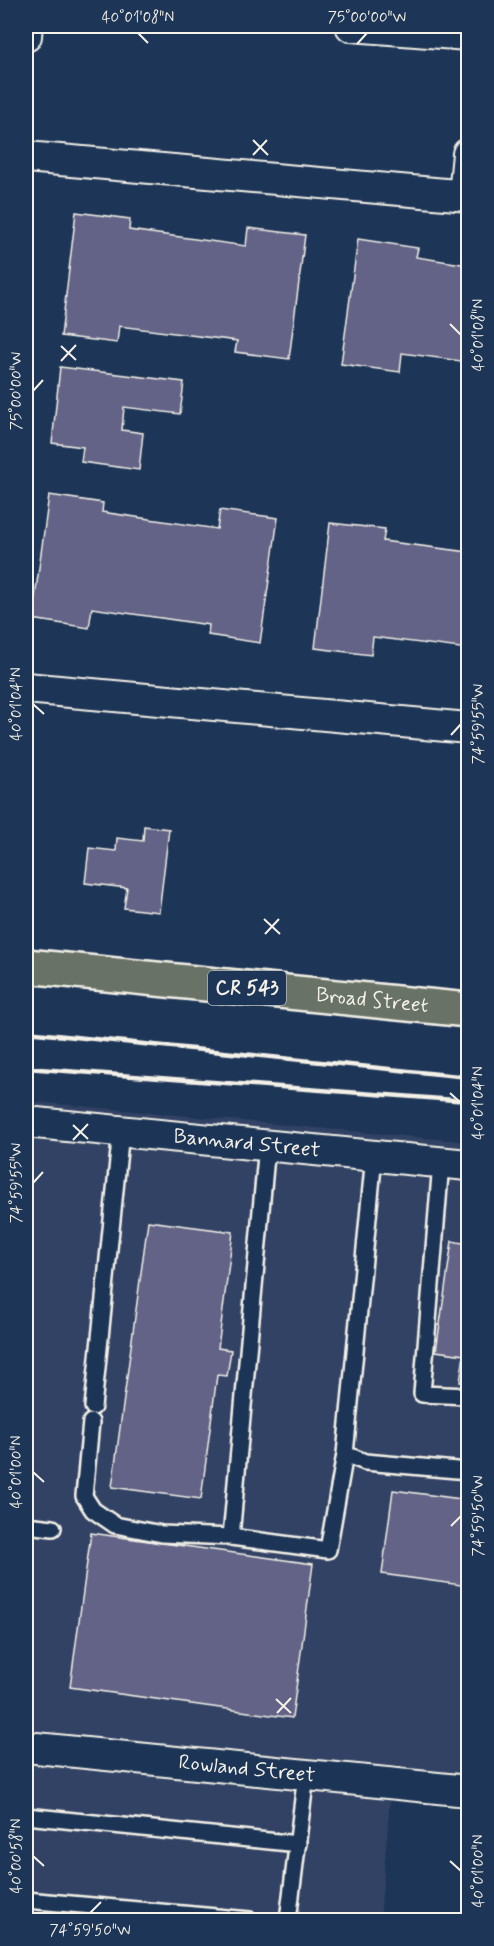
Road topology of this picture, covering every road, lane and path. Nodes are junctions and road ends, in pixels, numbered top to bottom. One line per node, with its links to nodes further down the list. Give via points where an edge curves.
1 (27, 26): 4 (street)
2 (351, 26): 3 (street)
3 (468, 35)
4 (26, 36)
5 (468, 154): 7 (street)
6 (26, 157): 7 (street)
7 (466, 195)
8 (26, 688): 9 (street)
9 (468, 728)
10 (26, 966): 11 (main road, Broad Street / CR 543)
11 (468, 1010)
12 (26, 1122): 13 (street, Bannard Street)
13 (121, 1131): 14 (street, Bannard Street); 22 (lane, via 84,1496 93,1510 115,1525 162,1534)
14 (267, 1145): 15 (street, Bannard Street); 22 (lane)
15 (374, 1156): 16 (street, Bannard Street); 18 (lane)
16 (455, 1164): 17 (lane, via 422,1394)
17 (468, 1396)
18 (345, 1454): 19 (lane, via 365,1462); 22 (lane, via 328,1550)
19 (468, 1470)
20 (26, 1525): 21 (lane)
21 (53, 1527)
22 (231, 1537)
23 (26, 1747): 24 (street, Rowland Street)
24 (306, 1775): 25 (street, Rowland Street); 27 (lane)
25 (468, 1791)
26 (26, 1816): 27 (lane)
27 (298, 1844): 30 (lane)
28 (26, 1899): 29 (lane)
29 (250, 1920)
30 (288, 1920)

